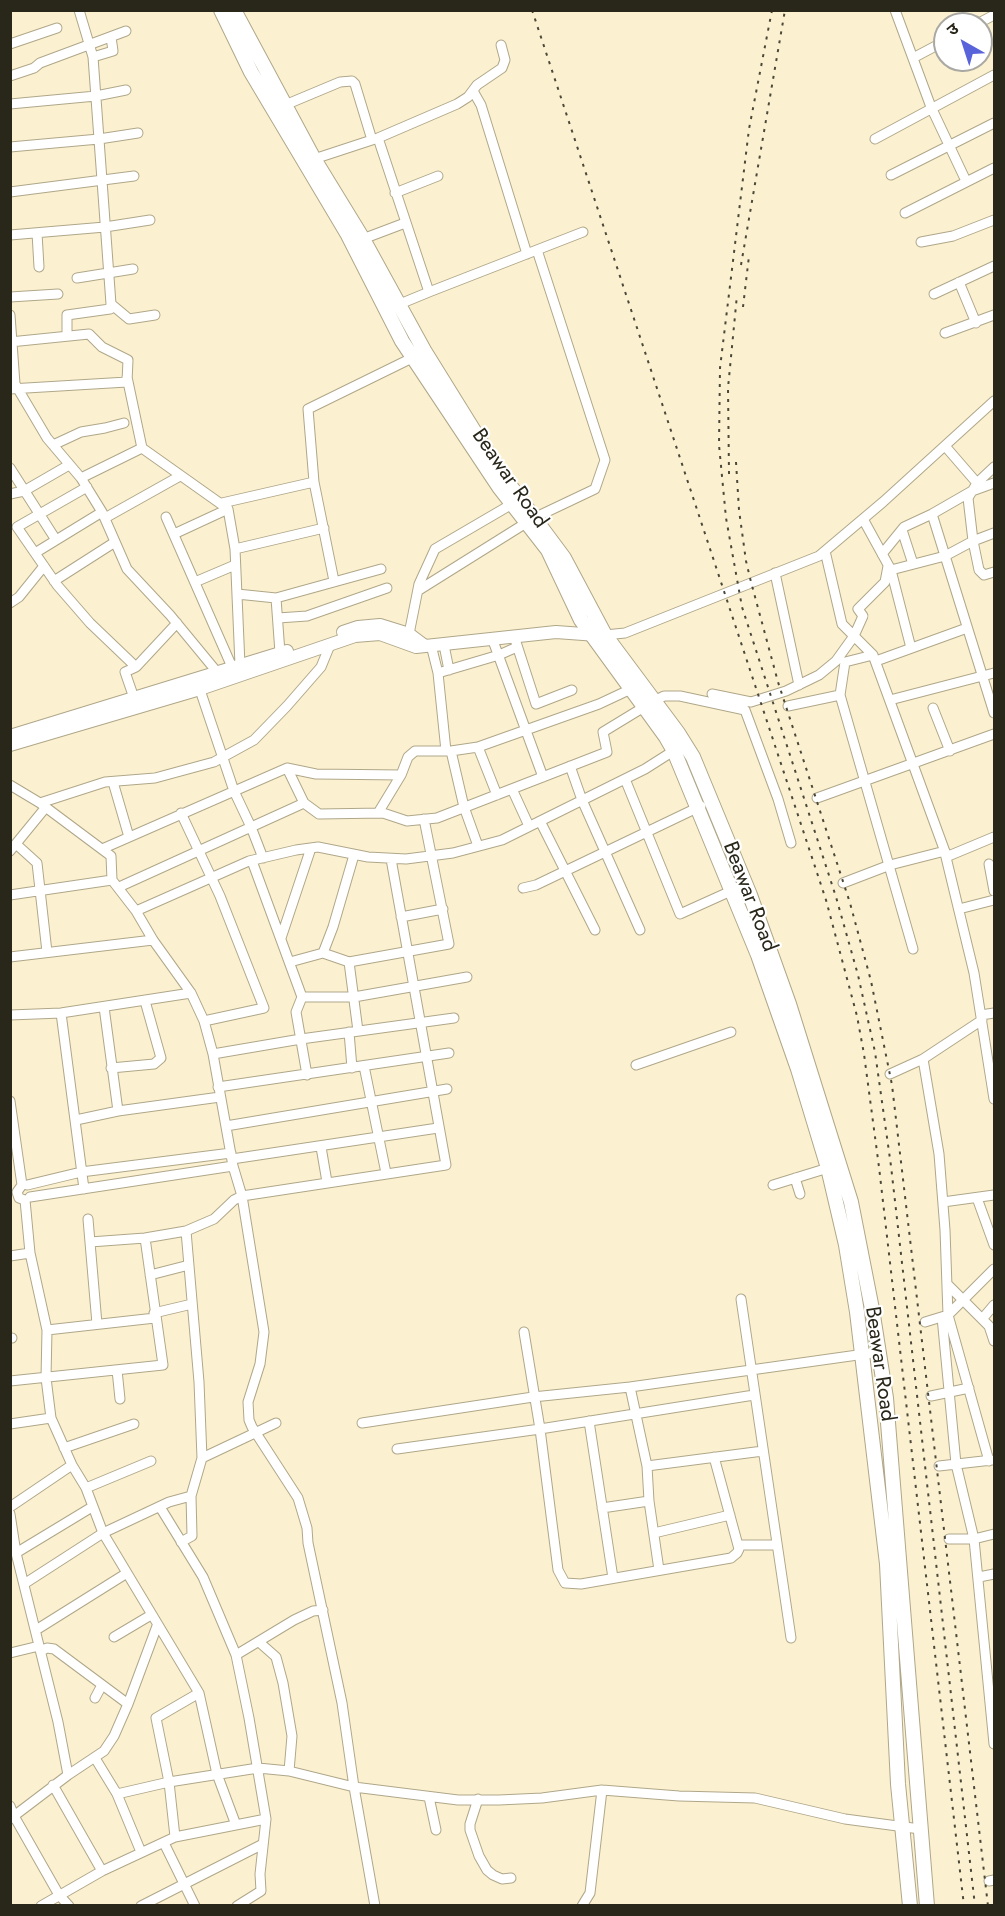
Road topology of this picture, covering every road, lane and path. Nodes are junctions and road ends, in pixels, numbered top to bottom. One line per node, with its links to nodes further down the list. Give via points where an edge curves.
1 (79, 10): 9 (street)
2 (221, 10): 46 (main road, Beawar Road, via 277,119)
3 (234, 10): 20 (main road, Beawar Road)
4 (895, 10): 13 (street)
5 (57, 28): 8 (street)
6 (126, 31): 7 (street)
7 (111, 37): 9 (street); 12 (street, via 113,51)
8 (10, 44)
9 (90, 44): 12 (street); 14 (street)
10 (501, 45): 17 (street, via 505,63)
11 (933, 47): 13 (street)
12 (93, 57): 18 (street)
13 (913, 58): 21 (street)
14 (10, 76)
15 (993, 79): 21 (street)
16 (126, 90): 18 (street)
17 (473, 91): 25 (street, via 457,104); 49 (street, via 481,105)
18 (96, 96): 19 (street); 24 (street)
19 (10, 104)
20 (285, 105): 25 (street, via 339,82 352,81); 29 (main road, Beawar Road)
21 (932, 107): 26 (street); 27 (street)
22 (994, 123): 27 (street)
23 (138, 133): 24 (street)
24 (99, 139): 28 (street); 34 (street)
25 (375, 139): 29 (street); 37 (street)
26 (875, 139)
27 (950, 146): 31 (street); 35 (street)
28 (10, 147)
29 (314, 159): 46 (main road, Beawar Road)
30 (994, 168): 35 (street)
31 (891, 175)
32 (134, 176): 34 (street)
33 (438, 176): 37 (street)
34 (102, 180): 36 (street); 42 (street)
35 (966, 181): 38 (street)
36 (10, 192)
37 (395, 193): 41 (street)
38 (905, 213)
39 (150, 220): 42 (street)
40 (994, 220): 47 (street, via 953,236)
41 (405, 223): 46 (street); 56 (street)
42 (105, 227): 44 (street); 53 (street)
43 (583, 232): 48 (street)
44 (37, 233): 45 (street); 51 (street)
45 (10, 235)
46 (358, 242): 61 (main road, Beawar Road); 62 (main road, Beawar Road)
47 (921, 242)
48 (537, 250): 49 (street); 96 (street, via 605,460 595,489)
49 (527, 254): 56 (street)
50 (994, 266): 55 (street)
51 (39, 267)
52 (133, 269): 53 (street)
53 (108, 272): 54 (street); 60 (street)
54 (77, 278)
55 (959, 282): 58 (street); 66 (street)
56 (429, 292): 61 (street)
57 (58, 294): 59 (street)
58 (934, 294)
59 (10, 297)
60 (111, 304): 64 (street, via 129,319); 68 (street, via 110,309 67,315)
61 (399, 304): 62 (street); 96 (main road, Beawar Road)
62 (384, 309): 70 (main road, Beawar Road)
63 (10, 315): 69 (street)
64 (155, 315)
65 (994, 315): 66 (street)
66 (976, 323): 67 (street)
67 (945, 333)
68 (68, 336): 69 (street); 71 (street, via 89,334 102,347 128,360)
69 (11, 342): 72 (street)
70 (412, 358): 83 (street, via 308,410); 89 (main road, Beawar Road)
71 (127, 377): 72 (street, via 127,382); 77 (street)
72 (14, 389): 75 (street)
73 (994, 401): 76 (street)
74 (124, 423): 75 (street, via 81,432)
75 (53, 445): 78 (street)
76 (945, 446): 86 (street); 95 (street)
77 (142, 448): 81 (street); 82 (street)
78 (69, 465): 82 (street); 87 (street)
79 (994, 467): 86 (street)
80 (10, 468): 87 (street)
81 (180, 476): 90 (street); 93 (street)
82 (81, 478): 85 (street)
83 (314, 482): 90 (street); 97 (street)
84 (994, 483): 86 (street)
85 (87, 487): 91 (street); 93 (street)
86 (974, 487): 92 (street); 102 (street, via 968,498)
87 (24, 491): 88 (street); 91 (street)
88 (10, 494)
89 (512, 504): 96 (main road, Beawar Road); 120 (street, via 435,549)
90 (225, 506): 100 (street); 104 (street)
91 (41, 513): 101 (street); 106 (street, via 16,527)
92 (932, 514): 98 (street); 108 (street)
93 (104, 515): 101 (street); 103 (street)
94 (166, 517): 100 (street)
95 (863, 519): 105 (street); 107 (street)
96 (531, 520): 120 (street); 128 (main road, Beawar Road, via 576,610)
97 (324, 528): 104 (street); 117 (street)
98 (902, 530): 107 (street); 109 (street)
99 (994, 533): 102 (street)
100 (174, 534): 118 (street)
101 (56, 540): 106 (street)
102 (973, 541): 108 (street); 114 (street, via 981,573)
103 (115, 542): 116 (street); 125 (street, via 127,569)
104 (235, 549): 110 (street)
105 (825, 551): 115 (street); 129 (street, via 842,624)
106 (35, 553): 111 (street)
107 (882, 554): 112 (street)
108 (945, 556): 109 (street); 126 (street)
109 (913, 564): 112 (street)
110 (235, 565): 118 (street); 121 (street)
111 (44, 566): 116 (street); 123 (street)
112 (889, 568): 129 (street, via 885,582 858,609 863,616); 135 (street)
113 (381, 569): 117 (street)
114 (994, 572)
115 (776, 573): 128 (street, via 625,633); 147 (street)
116 (54, 580): 140 (street)
117 (334, 581): 122 (street)
118 (195, 582): 139 (street)
119 (387, 588): 124 (street, via 307,616)
120 (419, 590): 127 (street)
121 (237, 594): 122 (street); 139 (street)
122 (276, 598): 124 (street)
123 (10, 603)
124 (278, 618): 136 (street)
125 (177, 623): 140 (street); 142 (street)
126 (967, 628): 135 (street); 145 (street)
127 (409, 634): 134 (street); 136 (street, via 380,625 358,627)
128 (598, 635): 131 (street, via 556,632); 148 (main road, Beawar Road); 155 (main road, Beawar Road)
129 (854, 636): 138 (street); 147 (street, via 836,661)
130 (492, 638): 131 (street); 133 (street); 137 (street)
131 (515, 642): 137 (street); 149 (street, via 536,704)
132 (330, 645): 134 (street, via 355,636 380,634 411,646); 146 (street); 167 (street, via 322,664 287,706 254,740)
133 (444, 645): 134 (street); 141 (street)
134 (428, 646): 143 (street)
135 (911, 648): 138 (street)
136 (280, 653): 139 (street)
137 (498, 655): 141 (street); 159 (street)
138 (874, 658): 151 (street, via 845,662); 153 (street)
139 (236, 666): 142 (street)
140 (136, 668): 152 (street, via 125,672)
141 (449, 670): 143 (street)
142 (218, 672): 146 (street)
143 (438, 673): 165 (street)
144 (994, 674): 145 (street)
145 (983, 676): 153 (street); 154 (street)
146 (198, 684): 152 (street); 162 (street); 167 (street)
147 (799, 685): 150 (street, via 751,702)
148 (631, 689): 155 (main road, Beawar Road); 159 (street)
149 (572, 690)
150 (712, 694)
151 (840, 695): 156 (street); 175 (street)
152 (134, 698): 161 (street)
153 (890, 700): 168 (street)
154 (993, 702): 158 (street)
155 (649, 704): 164 (main road, Beawar Road); 169 (street, via 603,732 607,752); 196 (street, via 664,696 680,696 746,710)
156 (788, 706)
157 (933, 708): 166 (street)
158 (994, 713)
159 (525, 732): 163 (street); 172 (street)
160 (994, 734): 166 (street)
161 (10, 736)
162 (10, 745)
163 (478, 747): 165 (street); 179 (street)
164 (679, 747): 173 (street); 182 (main road, Beawar Road, via 693,756); 186 (main road, Beawar Road)
165 (449, 751): 171 (street, via 415,751); 185 (street)
166 (950, 751): 168 (street)
167 (223, 758): 174 (street, via 155,778); 178 (street)
168 (913, 765): 175 (street); 203 (street)
169 (570, 766): 172 (street); 181 (street)
170 (287, 768): 171 (street, via 316,774); 178 (street); 183 (street)
171 (401, 775): 188 (street)
172 (543, 777): 177 (street)
173 (625, 778): 181 (street); 193 (street)
174 (113, 782): 184 (street); 194 (street)
175 (864, 782): 180 (street); 210 (street)
176 (10, 785): 184 (street)
177 (512, 789): 179 (street); 191 (street)
178 (234, 791): 187 (street); 192 (street)
179 (497, 795): 185 (street)
180 (817, 798)
181 (582, 800): 190 (street); 202 (street)
182 (711, 801): 186 (street); 214 (main road, Beawar Road)
183 (304, 803): 188 (street, via 319,814); 192 (street)
184 (43, 805): 198 (street); 200 (street)
185 (464, 807): 189 (street); 197 (street)
186 (697, 808): 193 (street); 218 (main road, Beawar Road)
187 (181, 813): 194 (street); 201 (street)
188 (378, 813): 189 (street, via 407,822)
189 (424, 819): 205 (street)
190 (540, 821): 191 (street); 211 (street)
191 (529, 826): 197 (street, via 502,840)
192 (251, 827): 201 (street); 206 (street)
193 (647, 832): 202 (street); 218 (street, via 680,914)
194 (129, 837): 200 (street)
195 (994, 837): 203 (street)
196 (791, 843)
197 (478, 846): 205 (street)
198 (13, 848): 217 (street, via 37,863)
199 (311, 848): 204 (street); 206 (street); 228 (street)
200 (102, 849): 213 (street, via 111,856)
201 (199, 851): 212 (street); 213 (street)
202 (605, 852): 211 (street); 227 (street)
203 (945, 854): 210 (street); 223 (street)
204 (354, 855): 207 (street); 233 (street)
205 (430, 856): 207 (street); 222 (street)
206 (263, 858): 208 (street)
207 (391, 859): 225 (street)
208 (252, 861): 212 (street); 228 (street)
209 (989, 864): 219 (street)
210 (890, 865): 215 (street); 230 (street)
211 (565, 871): 216 (street); 226 (street)
212 (212, 879): 224 (street); 249 (street, via 264,1008)
213 (116, 883): 217 (street); 224 (street)
214 (746, 883): 218 (street); 276 (main road, Beawar Road, via 789,1004)
215 (843, 883)
216 (524, 888)
217 (40, 891): 220 (street); 232 (street)
218 (731, 891): 276 (main road, Beawar Road)
219 (994, 891)
220 (10, 895)
221 (994, 900): 223 (street)
222 (443, 909): 225 (street); 231 (street, via 449,944)
223 (958, 909): 248 (street)
224 (136, 911): 229 (street)
225 (401, 917): 231 (street)
226 (595, 930)
227 (640, 930)
228 (281, 938): 235 (street)
229 (153, 940): 232 (street); 239 (street)
230 (913, 949)
231 (407, 951): 236 (street); 238 (street)
232 (47, 952): 234 (street)
233 (322, 953): 235 (street); 236 (street)
234 (10, 957)
235 (290, 962): 240 (street)
236 (349, 962): 241 (street)
237 (467, 977): 238 (street)
238 (413, 987): 241 (street); 250 (street)
239 (191, 993): 242 (street); 249 (street)
240 (302, 997): 241 (street); 253 (street, via 296,1012)
241 (354, 997): 251 (street)
242 (146, 1001): 243 (street); 261 (street, via 161,1058 154,1064)
243 (104, 1007): 244 (street); 261 (street)
244 (61, 1013): 246 (street); 272 (street)
245 (994, 1013): 248 (street)
246 (10, 1015)
247 (454, 1018): 250 (street)
248 (981, 1018): 255 (street); 258 (street)
249 (204, 1021): 256 (street)
250 (419, 1022): 251 (street); 257 (street)
251 (353, 1032): 253 (street); 262 (street)
252 (731, 1032): 259 (street)
253 (301, 1039): 256 (street); 264 (street)
254 (449, 1053): 257 (street)
255 (991, 1053): 268 (street)
256 (213, 1054): 266 (street)
257 (426, 1057): 260 (street); 267 (street)
258 (923, 1059): 263 (street); 293 (street)
259 (636, 1065)
260 (364, 1066): 262 (street); 270 (street)
261 (111, 1068): 271 (street)
262 (352, 1068): 264 (street)
263 (890, 1074)
264 (307, 1075): 266 (street)
265 (447, 1089): 267 (street)
266 (219, 1092): 271 (street); 273 (street)
267 (432, 1092): 270 (street); 274 (street)
268 (994, 1099)
269 (10, 1101): 288 (street)
270 (371, 1102): 273 (street); 275 (street)
271 (118, 1111): 272 (street)
272 (75, 1120): 281 (street)
273 (226, 1126): 278 (street)
274 (438, 1128): 275 (street); 283 (street, via 446,1165)
275 (379, 1137): 277 (street); 283 (street)
276 (825, 1138): 280 (main road, Beawar Road); 317 (main road, Beawar Road, via 851,1202)
277 (321, 1147): 278 (street); 285 (street)
278 (232, 1159): 279 (street); 282 (street); 290 (street)
279 (159, 1162): 281 (street); 282 (street)
280 (828, 1168): 284 (street); 318 (main road, Beawar Road, via 846,1245)
281 (81, 1172): 287 (street); 288 (street)
282 (184, 1173): 287 (street)
283 (386, 1173): 285 (street)
284 (795, 1178): 286 (street); 289 (street)
285 (327, 1182): 290 (street)
286 (773, 1185)
287 (84, 1189): 288 (street)
288 (20, 1192): 299 (street)
289 (800, 1194)
290 (242, 1196): 295 (street, via 214,1219); 338 (street, via 264,1332 260,1364 248,1402 249,1420)
291 (994, 1196): 292 (street)
292 (977, 1198): 293 (street); 298 (street)
293 (943, 1202): 304 (street)
294 (88, 1219): 297 (street)
295 (186, 1231): 296 (street); 301 (street)
296 (145, 1238): 297 (street); 303 (street)
297 (90, 1242): 313 (street)
298 (994, 1245)
299 (30, 1253): 300 (street); 314 (street)
300 (10, 1256)
301 (189, 1265): 303 (street); 307 (street)
302 (994, 1269): 306 (street)
303 (150, 1275): 309 (street)
304 (947, 1284): 306 (street); 310 (street)
305 (741, 1299): 320 (street)
306 (963, 1300): 310 (street); 311 (street)
307 (192, 1304): 309 (street); 343 (street)
308 (994, 1305): 311 (street)
309 (155, 1316): 313 (street); 319 (street, via 163,1365)
310 (945, 1316): 312 (street); 324 (street); 325 (street)
311 (983, 1318): 316 (street)
312 (925, 1322)
313 (96, 1324): 314 (street)
314 (47, 1330): 321 (street)
315 (524, 1332): 328 (street)
316 (994, 1341)
317 (879, 1352): 318 (street); 405 (main road, Beawar Road, via 886,1398)
318 (863, 1354): 320 (street); 404 (main road, Beawar Road, via 888,1564)
319 (117, 1370): 321 (street); 329 (street)
320 (752, 1370): 323 (street); 326 (street)
321 (46, 1378): 322 (street); 331 (street)
322 (10, 1381)
323 (630, 1387): 328 (street); 330 (street)
324 (969, 1388): 325 (street); 344 (street)
325 (948, 1391): 327 (street); 346 (street)
326 (754, 1395): 330 (street); 341 (street)
327 (931, 1396)
328 (533, 1397): 334 (street); 337 (street)
329 (120, 1399)
330 (635, 1414): 332 (street); 348 (street)
331 (51, 1418): 335 (street); 339 (street)
332 (589, 1421): 337 (street); 356 (street)
333 (276, 1423): 338 (street)
334 (362, 1423)
335 (10, 1424)
336 (134, 1424): 339 (street)
337 (540, 1429): 340 (street); 372 (street, via 561,1578 581,1584)
338 (256, 1434): 343 (street); 374 (street, via 298,1498)
339 (64, 1448): 347 (street)
340 (397, 1449)
341 (763, 1451): 342 (street); 366 (street)
342 (714, 1457): 348 (street); 358 (street)
343 (202, 1458): 351 (street)
344 (993, 1460): 346 (street)
345 (151, 1461): 350 (street)
346 (956, 1464): 349 (street); 363 (street)
347 (72, 1465): 350 (street); 353 (street)
348 (647, 1466): 352 (street)
349 (939, 1466)
350 (86, 1488): 354 (street)
351 (191, 1496): 355 (street); 364 (street, via 192,1536)
352 (649, 1502): 356 (street); 360 (street)
353 (10, 1506)
354 (92, 1507): 359 (street); 367 (street)
355 (160, 1507): 359 (street); 364 (street)
356 (602, 1508): 372 (street)
357 (10, 1514): 367 (street)
358 (730, 1515): 360 (street); 365 (street)
359 (103, 1533): 369 (street); 373 (street)
360 (654, 1533): 368 (street)
361 (994, 1534): 363 (street)
362 (949, 1539): 363 (street)
363 (974, 1539): 371 (street)
364 (181, 1542): 383 (street, via 203,1577)
365 (738, 1545): 366 (street); 368 (street, via 737,1553 730,1558)
366 (777, 1545): 379 (street)
367 (16, 1553): 373 (street)
368 (659, 1570): 372 (street)
369 (127, 1573): 375 (street); 377 (street)
370 (994, 1574): 371 (street)
371 (979, 1577): 388 (street)
372 (613, 1578)
373 (24, 1584): 377 (street)
374 (323, 1610): 380 (street, via 304,1615); 396 (street)
375 (151, 1615): 376 (street); 378 (street)
376 (157, 1626): 385 (street); 387 (street)
377 (36, 1630): 381 (street)
378 (114, 1637)
379 (792, 1638)
380 (259, 1642): 383 (street); 391 (street, via 276,1657 283,1683 292,1736)
381 (40, 1648): 382 (street); 384 (street, via 54,1649); 393 (street)
382 (10, 1653)
383 (236, 1655): 390 (street)
384 (102, 1685): 386 (street); 387 (street)
385 (199, 1693): 392 (street); 394 (street, via 156,1719)
386 (95, 1698)
387 (128, 1704): 389 (street, via 109,1745)
388 (994, 1744)
389 (95, 1758): 393 (street); 398 (street)
390 (258, 1768): 391 (street); 392 (street); 402 (street)
391 (289, 1771): 396 (street)
392 (217, 1774): 394 (street); 403 (street)
393 (68, 1775): 395 (street)
394 (169, 1782): 398 (street); 407 (street)
395 (54, 1785): 401 (street); 411 (street)
396 (354, 1787): 399 (street); 420 (street)
397 (602, 1790): 400 (street, via 542,1798); 404 (street, via 755,1798 845,1819); 421 (street, via 590,1893)
398 (117, 1794): 410 (street)
399 (429, 1797): 400 (street); 406 (street)
400 (478, 1799): 412 (street, via 470,1824 478,1857 493,1875)
401 (12, 1814): 414 (street)
402 (266, 1820): 403 (street); 409 (street)
403 (236, 1825): 407 (street)
404 (903, 1826): 405 (street); 422 (main road, Beawar Road)
405 (920, 1829): 423 (main road, Beawar Road)
406 (436, 1830)
407 (175, 1837): 408 (street)
408 (164, 1843): 410 (street); 413 (street)
409 (263, 1844): 413 (street); 419 (street, via 261,1891)
410 (141, 1852): 411 (street)
411 (102, 1871): 414 (street)
412 (511, 1878)
413 (185, 1885): 417 (street); 418 (street)
414 (59, 1895): 415 (street); 416 (street)
415 (41, 1905)
416 (69, 1905)
417 (141, 1905)
418 (195, 1905)
419 (237, 1905)
420 (375, 1905)
421 (582, 1905)
422 (910, 1905)
423 (927, 1905)

